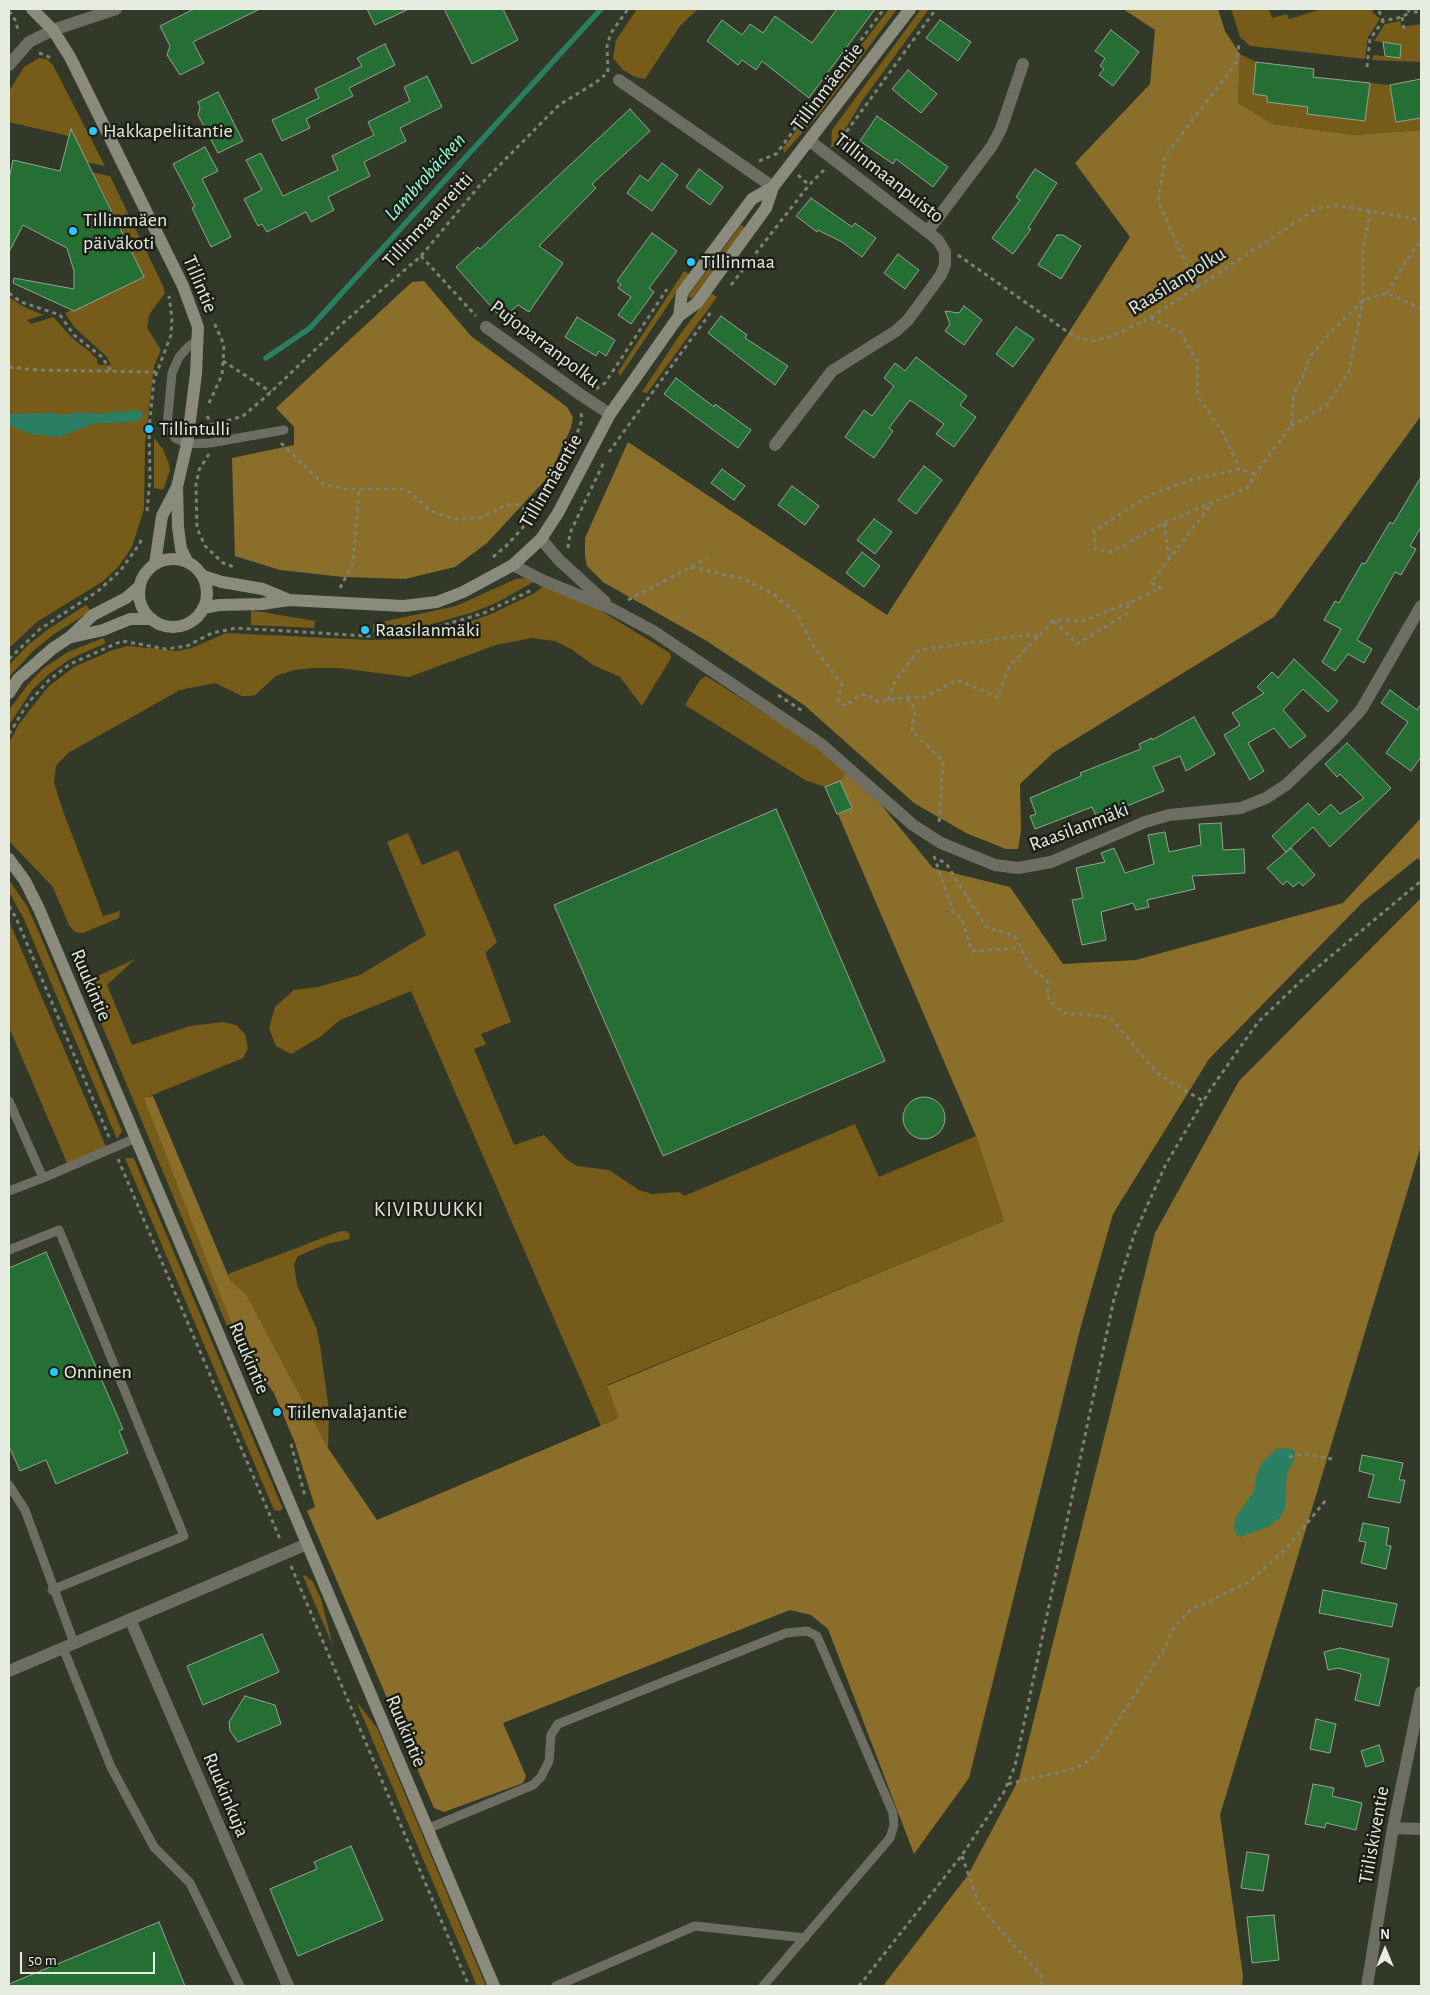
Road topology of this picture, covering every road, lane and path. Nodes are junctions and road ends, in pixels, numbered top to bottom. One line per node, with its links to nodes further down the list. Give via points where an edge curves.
1 (32, 9): 15 (street, Tillintie)
2 (116, 9): 15 (street)
3 (628, 9): 29 (path, Tillinmaanreitti, via 611,33 607,46 608,72 559,105 480,184)
4 (910, 9): 21 (street, Tillinmäentie)
5 (936, 9): 22 (path, via 847,131 842,147)
6 (1407, 9): 9 (path)
7 (9, 11): 12 (path)
8 (1379, 11): 13 (path)
9 (1410, 12): 10 (path); 11 (path)
10 (1421, 12)
11 (1402, 17): 13 (path); 14 (path)
12 (15, 20)
13 (1383, 21): 19 (path, via 1370,39)
14 (1404, 29)
15 (53, 30): 18 (street, via 29,42); 41 (street, Tillintie, via 70,57 183,286 194,312)
16 (1238, 44): 30 (path, via 1238,62 1165,156 1158,201)
17 (1023, 64): 26 (street, via 1002,130)
18 (9, 65)
19 (1367, 67)
20 (619, 80): 23 (street)
21 (810, 141): 22 (street, Tillinmaanpuisto); 23 (street, Tillinmäentie)
22 (833, 159): 26 (street, Tillinmaanpuisto); 31 (path)
23 (773, 187): 37 (street, Tillinmäentie, via 766,208 697,303); 37 (street, Tillinmäentie, via 752,199 682,293)
24 (1370, 211): 25 (path, Raasilanpolku); 30 (path, Raasilanpolku, via 1335,205 1316,208); 34 (path, via 1363,251)
25 (1421, 220)
26 (928, 231): 53 (street, Tillinmaanpuisto, via 945,252 946,265 936,282 896,331 832,372)
27 (1421, 243): 33 (path)
28 (962, 255): 39 (path, Raasilanpolku, via 1075,337 1093,341)
29 (421, 256): 40 (path, Pujoparranpolku); 46 (path, Tillinmaanreitti, via 343,323)
30 (1196, 288): 39 (path, Raasilanpolku)
31 (727, 290)
32 (9, 292): 44 (path, via 21,302 60,315 74,335 102,357)
33 (1387, 293): 34 (path); 36 (path)
34 (1364, 300): 49 (path, via 1309,358 1294,393); 49 (path, via 1349,371 1328,404)
35 (716, 306): 66 (path, via 607,454 570,533)
36 (1421, 308)
37 (679, 316): 47 (street, Tillinmäentie)
38 (172, 318): 45 (path, via 167,349)
39 (1150, 318): 55 (path, via 1181,333 1197,361 1198,397 1221,429)
40 (486, 326): 47 (street, Pujoparranpolku)
41 (198, 340): 52 (street, Tillintie); 52 (lane, via 179,357 172,373 167,426 175,438)
42 (223, 361): 46 (path)
43 (9, 367): 44 (path)
44 (110, 371): 45 (path)
45 (156, 372): 61 (path, via 149,429 150,478)
46 (271, 392): 48 (path, Tillinmaanreitti, via 243,416)
47 (610, 414): 65 (street, Tillinmäentie)
48 (212, 424)
49 (1291, 426): 56 (path)
50 (284, 430): 51 (lane)
51 (271, 432): 52 (lane); 58 (path, via 323,484)
52 (187, 444): 57 (street, Tillintie)
53 (775, 445)
54 (208, 457): 63 (path, via 199,470 196,485)
55 (1240, 468): 56 (path); 62 (path, via 1193,479 1148,496 1094,531 1095,548 1111,552)
56 (1255, 474): 59 (path, via 1249,486)
57 (177, 487): 69 (street, Tillintie, via 178,527 181,549); 70 (street, Tillintie, via 162,516)
58 (359, 489): 60 (path, via 403,489 411,492 429,510 453,519 480,518 506,505 517,504); 75 (path, via 353,563)
59 (1212, 502): 62 (path); 68 (path)
60 (533, 515)
61 (146, 518)
62 (1164, 523): 68 (path)
63 (197, 528)
64 (143, 535): 87 (path, via 121,570 98,591 40,628)
65 (541, 539): 71 (street, Tillinmäentie); 82 (street, Raasilanmäki)
66 (571, 554)
67 (708, 558): 72 (path)
68 (1169, 559): 78 (path, via 1151,583 1161,588)
69 (187, 561): 70 (street, via 170,559); 73 (street)
70 (154, 564): 74 (street)
71 (513, 565): 77 (street, Tillinmäentie, via 437,602 387,606); 82 (street, Raasilanmäki)
72 (691, 566): 79 (path, via 627,601); 91 (path, via 744,579 774,594 796,613 814,647 842,685 838,701 846,706 860,694 878,702)
73 (203, 576): 77 (street, Tillinmäentie, via 263,589); 81 (street, via 207,592)
74 (140, 586): 83 (street, via 141,604); 85 (street, via 126,598 94,615)
75 (340, 589)
76 (530, 592): 93 (path, via 484,613 417,633 384,637 236,628 212,633 187,646 166,649 122,641 70,664 50,680 28,703)
77 (289, 600): 81 (street, Tillinmäentie)
78 (1129, 603): 84 (path, via 1083,621); 84 (path, via 1126,614 1077,644)
79 (635, 606)
80 (1421, 606): 97 (street, Raasilanmäki, via 1361,710 1286,785 1266,798 1241,808 1169,815 1145,822 1034,867 995,865)
81 (203, 608): 83 (street, via 191,621 176,626)
82 (612, 609): 97 (street, Raasilanmäki, via 653,631 821,744 913,825)
83 (152, 619): 85 (street, via 130,619 103,630)
84 (1054, 620): 86 (path)
85 (70, 637): 88 (street, via 36,662)
86 (1038, 637): 90 (path, via 1009,667 998,696 957,680 923,698); 91 (path, via 1027,635 919,650 895,681)
87 (9, 659)
88 (9, 693)
89 (776, 694): 92 (path)
90 (906, 697): 91 (path); 95 (path, via 914,709 912,731 943,761)
91 (888, 700)
92 (809, 716)
93 (9, 734)
94 (932, 819): 95 (path)
95 (940, 824): 96 (path)
96 (947, 828)
97 (940, 843): 98 (path)
98 (934, 856): 102 (path, via 947,865 987,928 1014,935); 102 (path, via 953,912 962,919 972,950)
99 (9, 859): 105 (street, Ruukintie, via 39,909)
100 (1421, 881): 104 (path, via 1301,980 1258,1022)
101 (9, 906): 106 (path)
102 (1020, 948): 104 (path, via 1032,969 1047,980 1049,1002 1064,1014 1110,1017 1158,1074)
103 (9, 1100): 107 (lane)
104 (1203, 1101): 123 (path, via 1166,1164 1134,1235 1114,1299 1027,1712)
105 (136, 1138): 106 (lane); 116 (street, Ruukintie)
106 (114, 1148): 107 (lane); 117 (path)
107 (43, 1178): 108 (lane)
108 (9, 1191)
109 (9, 1250): 118 (lane, via 60,1230 184,1536)
110 (291, 1444): 115 (path)
111 (1288, 1457): 112 (path, via 1305,1454)
112 (1332, 1459)
113 (9, 1485): 118 (lane, via 24,1510)
114 (1326, 1500): 123 (path, via 1285,1550 1249,1582 1190,1610 1175,1626 1160,1656 1095,1756 1077,1768)
115 (307, 1504)
116 (307, 1544): 117 (street); 125 (street, Ruukintie)
117 (286, 1553): 119 (street); 131 (path)
118 (52, 1590): 120 (lane)
119 (130, 1620): 120 (street); 130 (street, Ruukinkuja)
120 (68, 1646): 121 (street); 129 (lane, via 111,1768 154,1846 190,1883)
121 (9, 1671)
122 (1421, 1692): 124 (street, Tiiliskiventie)
123 (1008, 1784): 127 (path)
124 (1393, 1828): 126 (street); 137 (street, Tiiliskiventie)
125 (427, 1829): 128 (lane, via 533,1785 548,1762 551,1735 558,1724 786,1633 807,1630 817,1636 893,1813 894,1825 890,1838); 132 (street, Ruukintie)
126 (1421, 1829)
127 (962, 1855): 135 (path); 136 (path, via 978,1902 1041,1974)
128 (805, 1938): 133 (lane, via 695,1926); 134 (lane)
129 (240, 1986)
130 (288, 1986)
131 (469, 1986)
132 (494, 1986)
133 (556, 1986)
134 (763, 1986)
135 (859, 1986)
136 (1042, 1986)
137 (1367, 1986)

